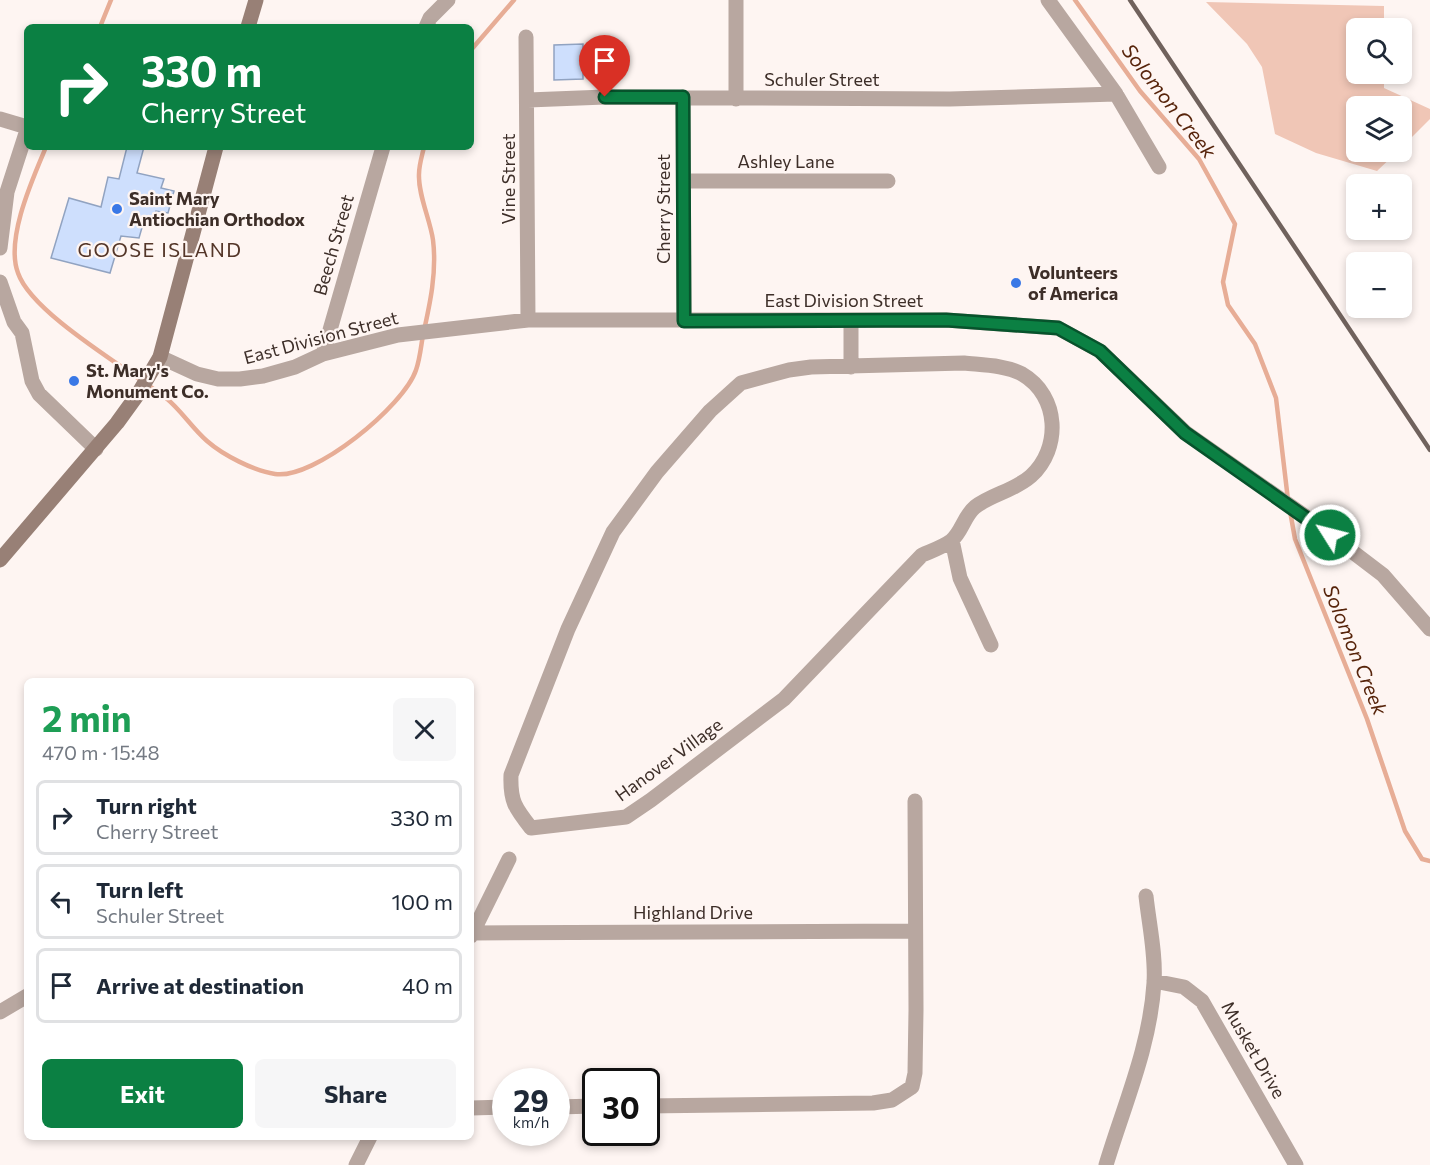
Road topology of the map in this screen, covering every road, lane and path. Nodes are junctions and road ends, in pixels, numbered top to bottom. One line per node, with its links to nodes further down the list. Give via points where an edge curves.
1 (255, 0): 5 (main road)
2 (448, 0): 6 (street)
3 (736, 0): 10 (street)
4 (1048, 0): 8 (street)
5 (249, 24)
6 (427, 24)
7 (526, 37): 11 (street, Vine Street)
8 (1116, 94): 10 (street, Schuler Street); 17 (street)
9 (683, 97): 10 (street, Schuler Street); 11 (street, Schuler Street); 18 (street, Cherry Street)
10 (736, 99)
11 (528, 100): 22 (street, Vine Street)
12 (0, 119): 13 (street)
13 (24, 128)
14 (24, 138): 20 (street, via 7,192)
15 (215, 150): 26 (main road)
16 (382, 150): 25 (street, Beech Street)
17 (1159, 167)
18 (684, 181): 19 (street, Ashley Lane); 23 (street, Cherry Street)
19 (888, 181)
20 (0, 248)
21 (0, 282): 28 (street, via 22,333 32,381 39,394)
22 (528, 320): 23 (street, East Division Street); 25 (street, East Division Street, via 398,335)
23 (684, 321): 24 (street, East Division Street)
24 (851, 321): 27 (street); 31 (street, East Division Street, via 946,320 1058,328 1100,351 1185,433 1383,575)
25 (323, 354): 26 (street, East Division Street, via 295,368 240,379 197,374)
26 (160, 357): 28 (main road, via 138,394)
27 (851, 367): 29 (street, Hanover Village, via 964,363 1006,368 1024,375 1039,389 1052,422 1052,443 1046,459 1016,487 986,499 972,510); 29 (street, Hanover Village, via 789,370 741,383 710,411 657,472 613,532 568,629 512,775 515,809 531,828 626,817 784,699 922,555)
28 (96, 449): 30 (main road)
29 (952, 540): 32 (street, via 960,578)
30 (0, 560)
31 (1430, 629)
32 (991, 645)
33 (915, 801): 37 (street)
34 (509, 859): 36 (street)
35 (1146, 896): 39 (street)
36 (474, 931)
37 (915, 931): 38 (street, Highland Drive); 42 (street, via 915,1073 912,1087 904,1095 873,1103)
38 (474, 935)
39 (1154, 981): 47 (street, via 1149,1026 1138,1069); 48 (street, Musket Drive, via 1184,987 1202,1001)
40 (24, 998): 41 (street)
41 (0, 1012)
42 (660, 1106)
43 (492, 1107): 44 (street)
44 (474, 1108)
45 (368, 1140): 46 (street)
46 (356, 1165)
47 (1106, 1165)
48 (1296, 1165)

